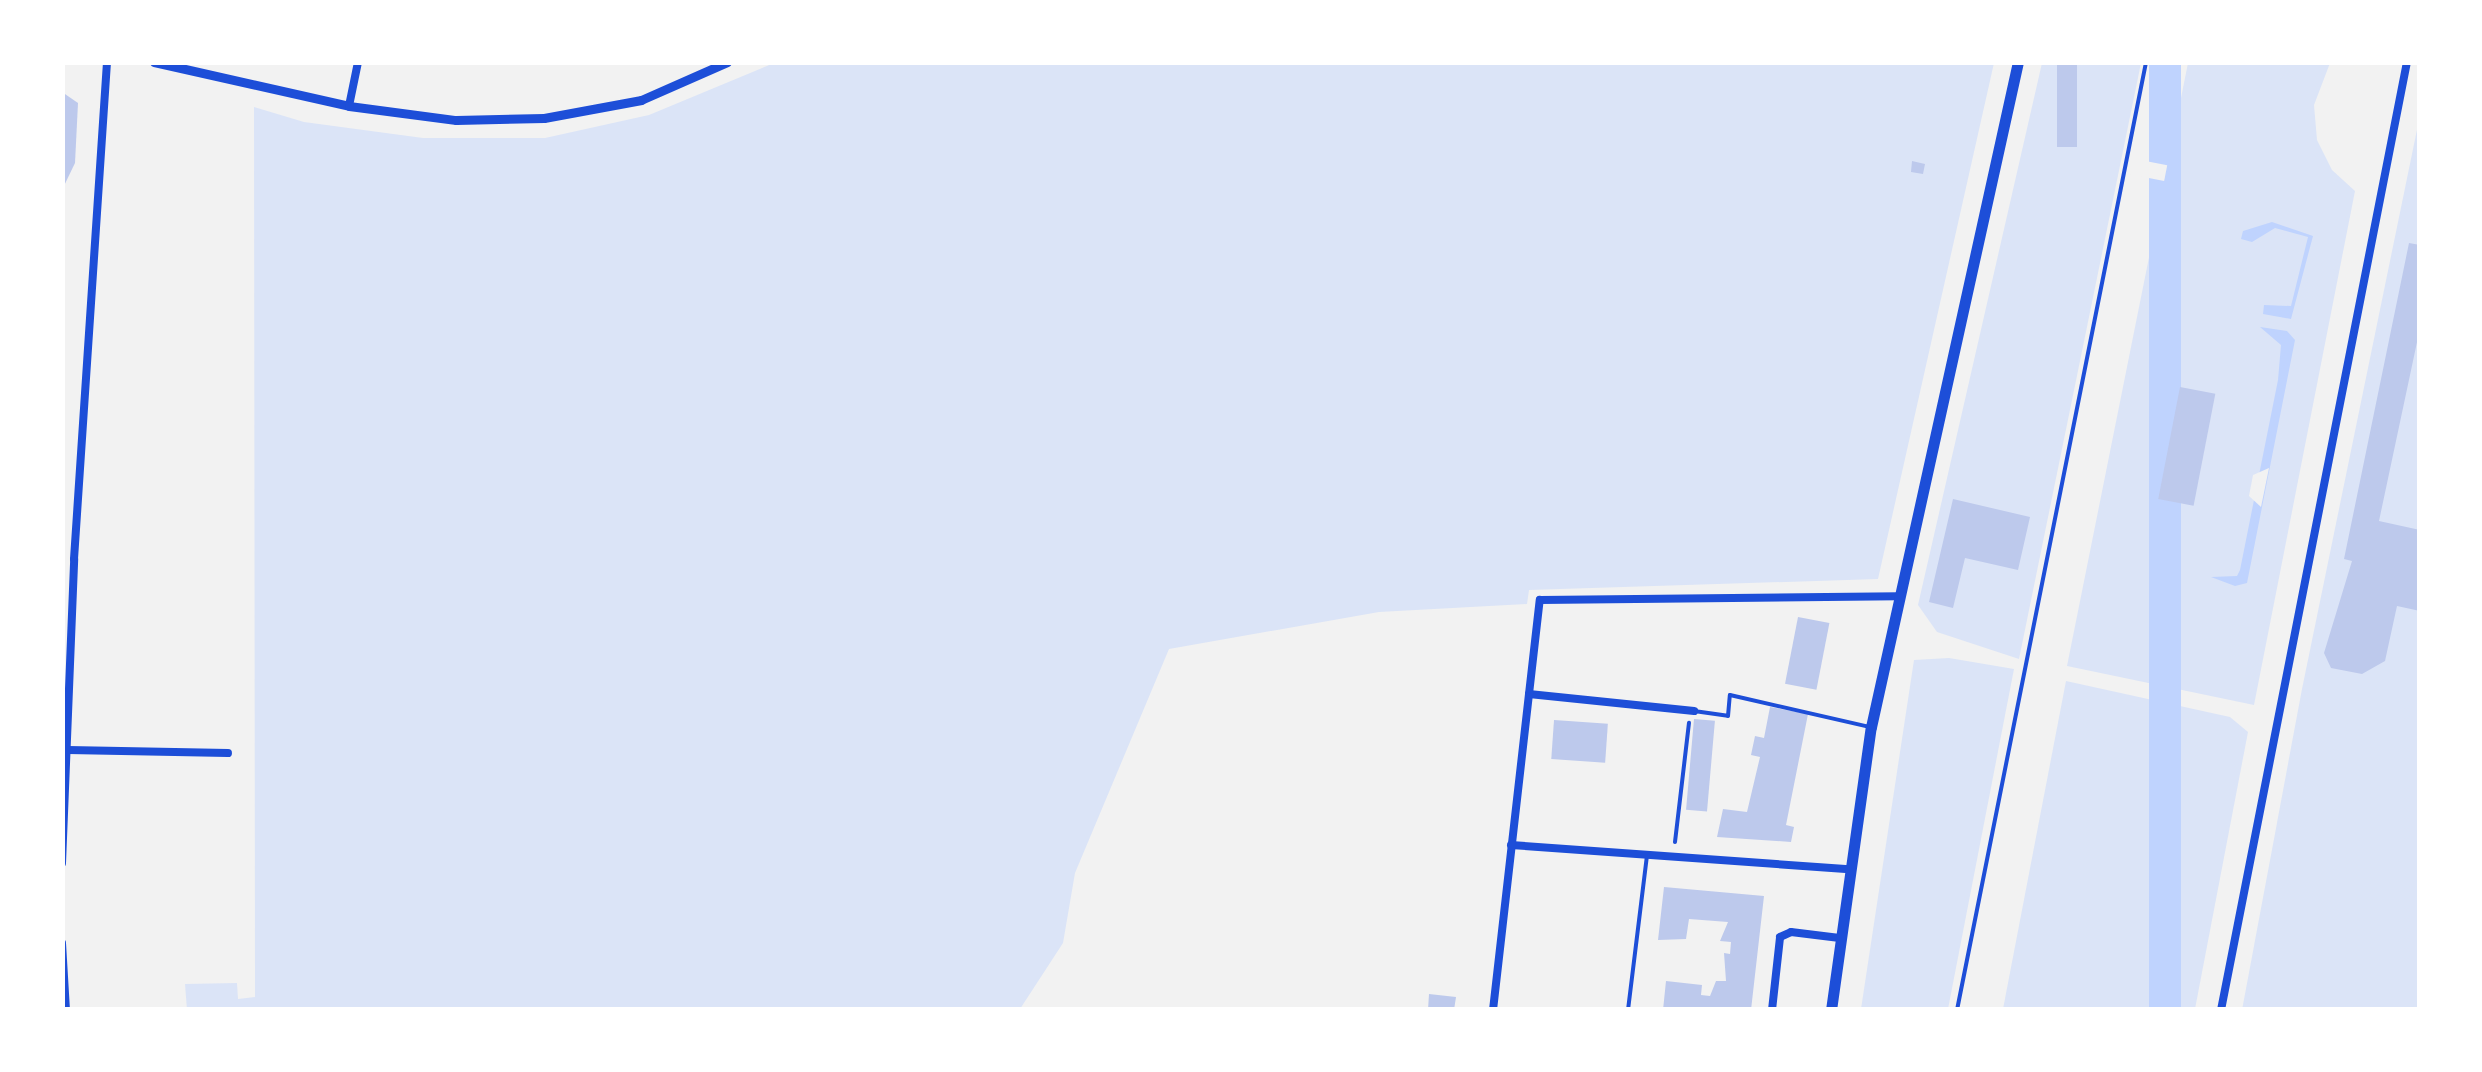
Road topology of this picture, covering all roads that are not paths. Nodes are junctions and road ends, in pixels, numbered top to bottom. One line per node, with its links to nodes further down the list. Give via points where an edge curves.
1 (106, 62): 9 (street)
2 (154, 62): 7 (street)
3 (358, 62): 7 (street)
4 (727, 62): 7 (street, via 641,100 544,118 456,120)
5 (2018, 62): 10 (main road)
6 (2407, 62): 27 (street)
7 (349, 106)
8 (62, 498): 9 (street)
9 (77, 498): 14 (street)
10 (1898, 596): 11 (street, via 1540,600); 13 (main road)
11 (1528, 694): 12 (street); 16 (street)
12 (1692, 712): 13 (lane, via 1728,716 1730,695)
13 (1871, 727): 19 (main road)
14 (68, 750): 15 (street); 18 (street)
15 (228, 753)
16 (1511, 845): 17 (street); 23 (street)
17 (1647, 855): 19 (street); 24 (lane)
18 (62, 863)
19 (1849, 870): 20 (main road)
20 (1840, 938): 25 (street, via 1792,932 1780,937); 26 (main road)
21 (62, 943): 22 (street)
22 (66, 1010)
23 (1493, 1010)
24 (1628, 1010)
25 (1772, 1010)
26 (1831, 1010)
27 (2221, 1010)

